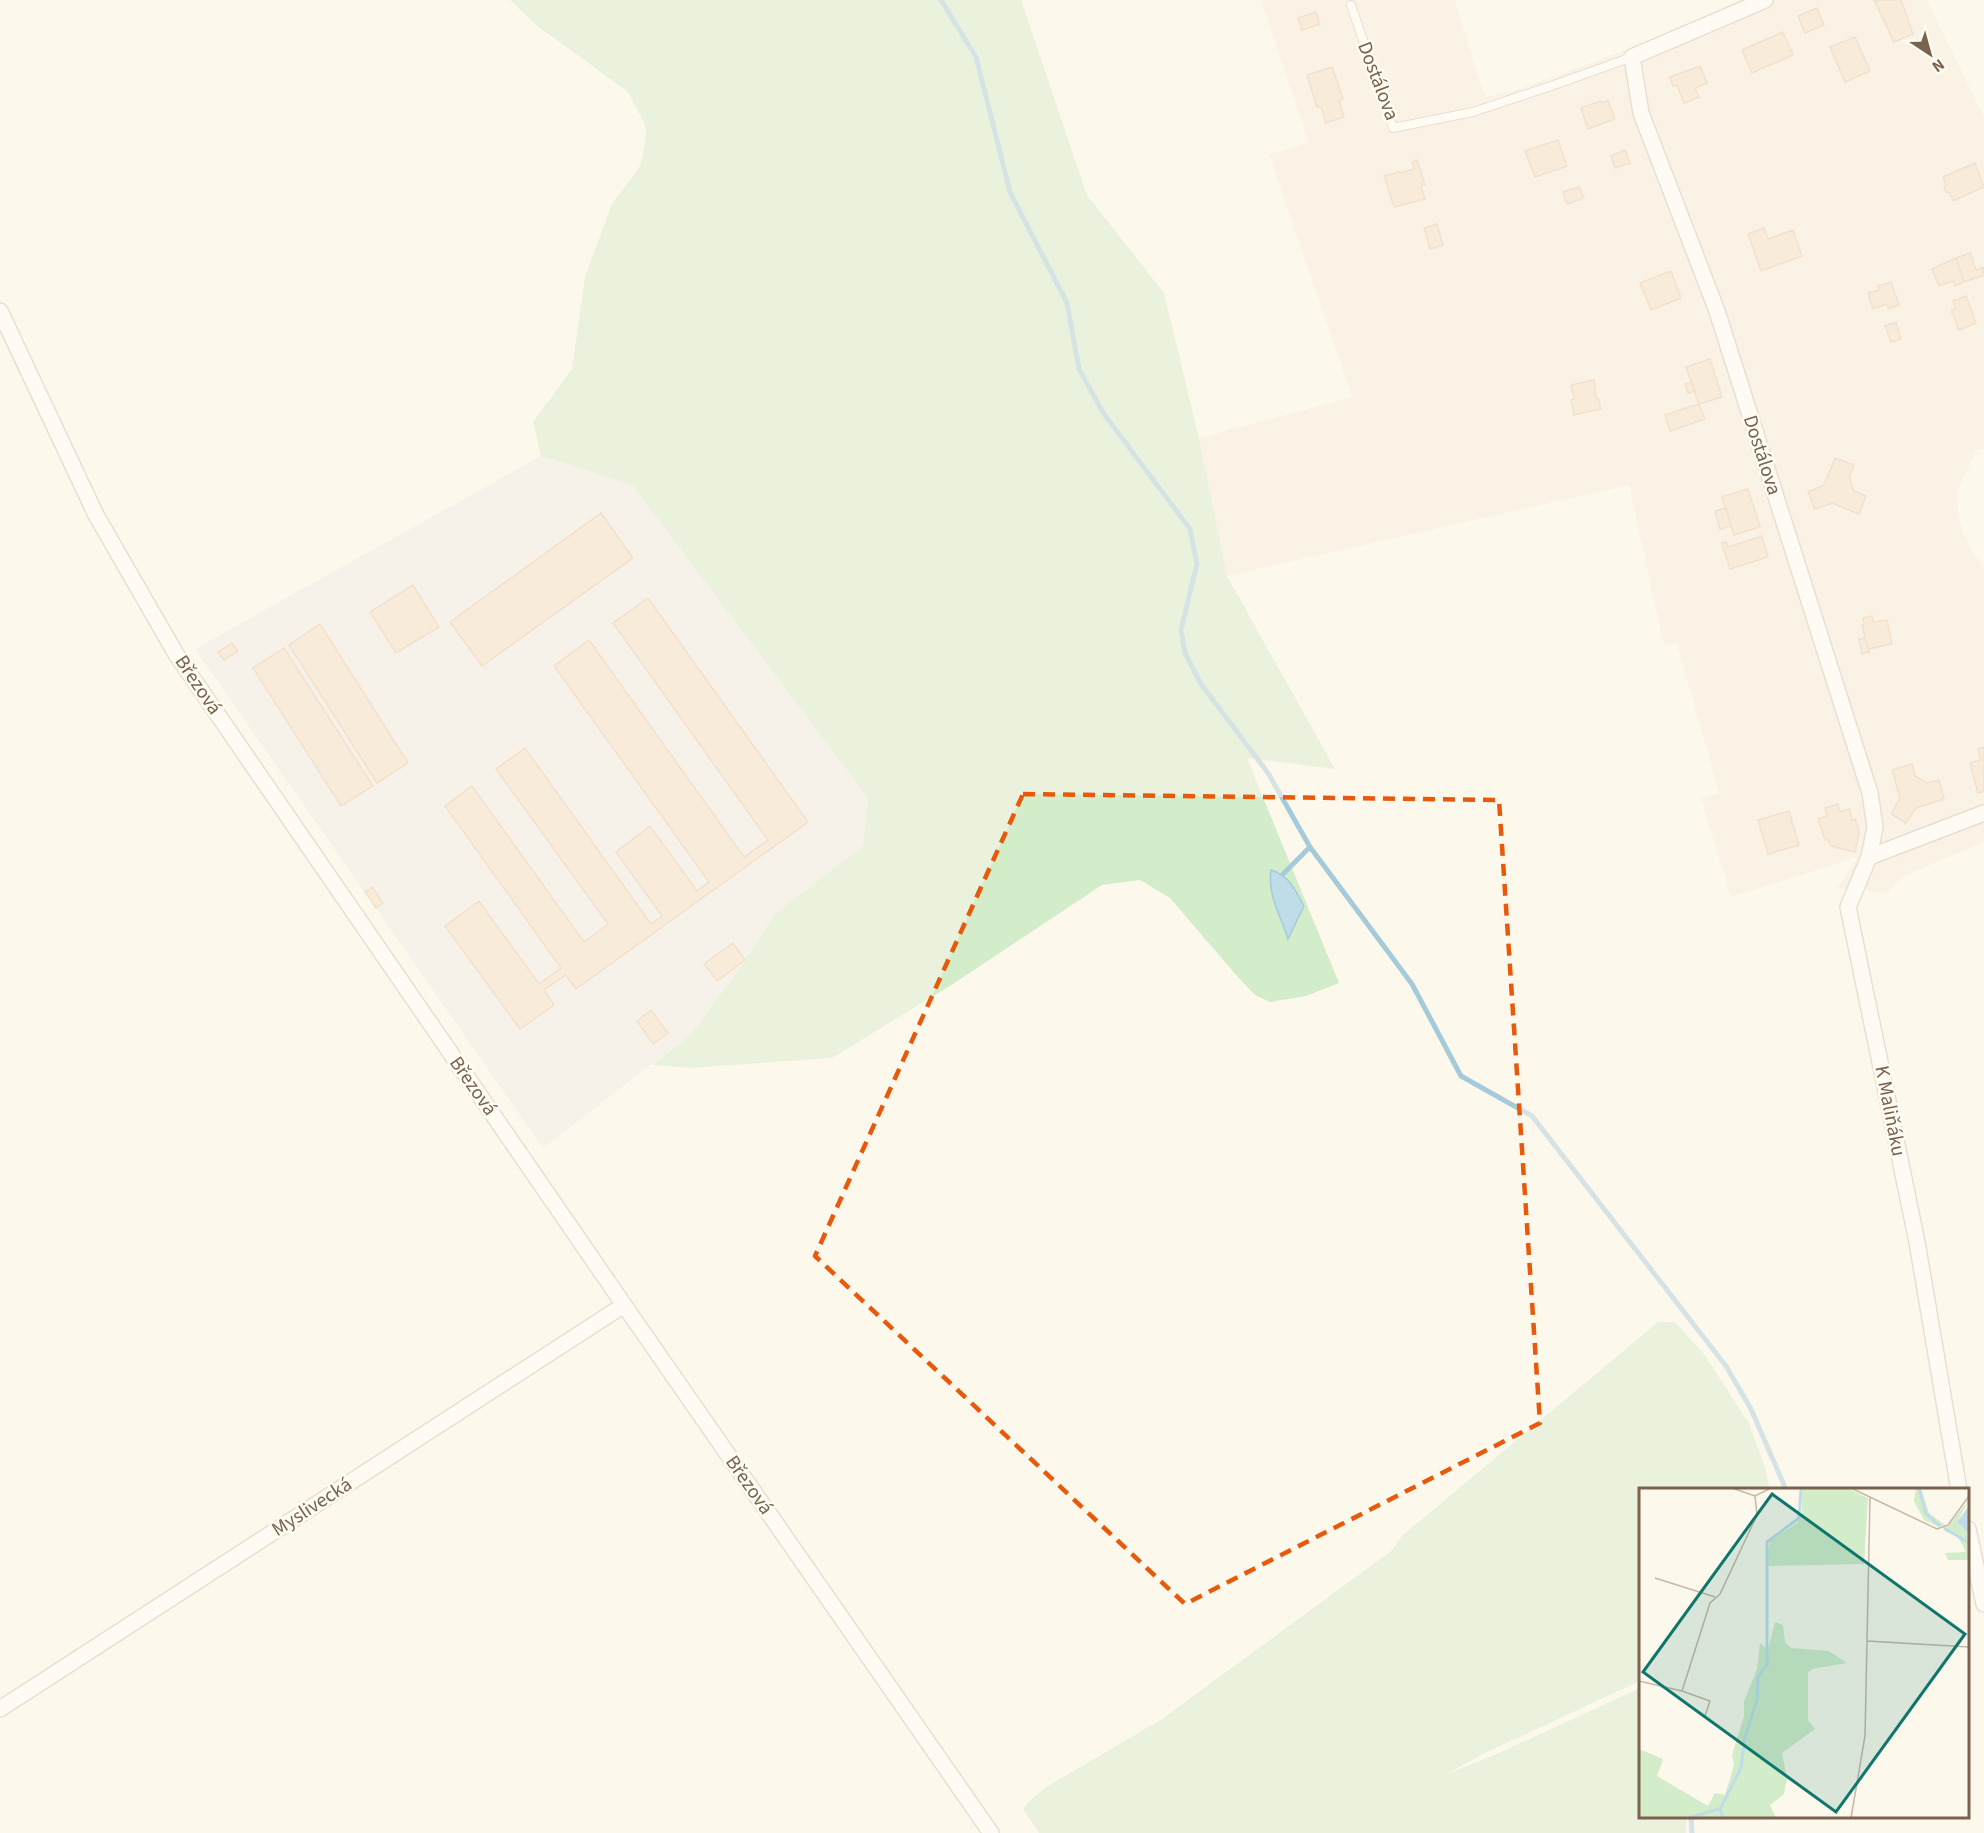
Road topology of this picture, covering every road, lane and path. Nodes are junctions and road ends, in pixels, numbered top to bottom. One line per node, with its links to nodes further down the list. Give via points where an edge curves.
1 (1765, 0): 3 (street, Dostálova)
2 (1351, 5): 3 (lane, Dostálova, via 1393,128 1473,111)
3 (1632, 57): 6 (street, Dostálova, via 1641,113 1717,311 1870,793 1875,826)
4 (0, 311): 7 (street, Březová, via 96,515 176,654)
5 (1984, 813): 6 (street)
6 (1869, 857): 8 (street, K Maliňáku, via 1848,907 1917,1242)
7 (624, 1305): 11 (street, Myslivecká); 12 (street, Březová)
8 (1959, 1488)
9 (1969, 1534): 10 (street)
10 (1984, 1604)
11 (0, 1709)
12 (991, 1833)

